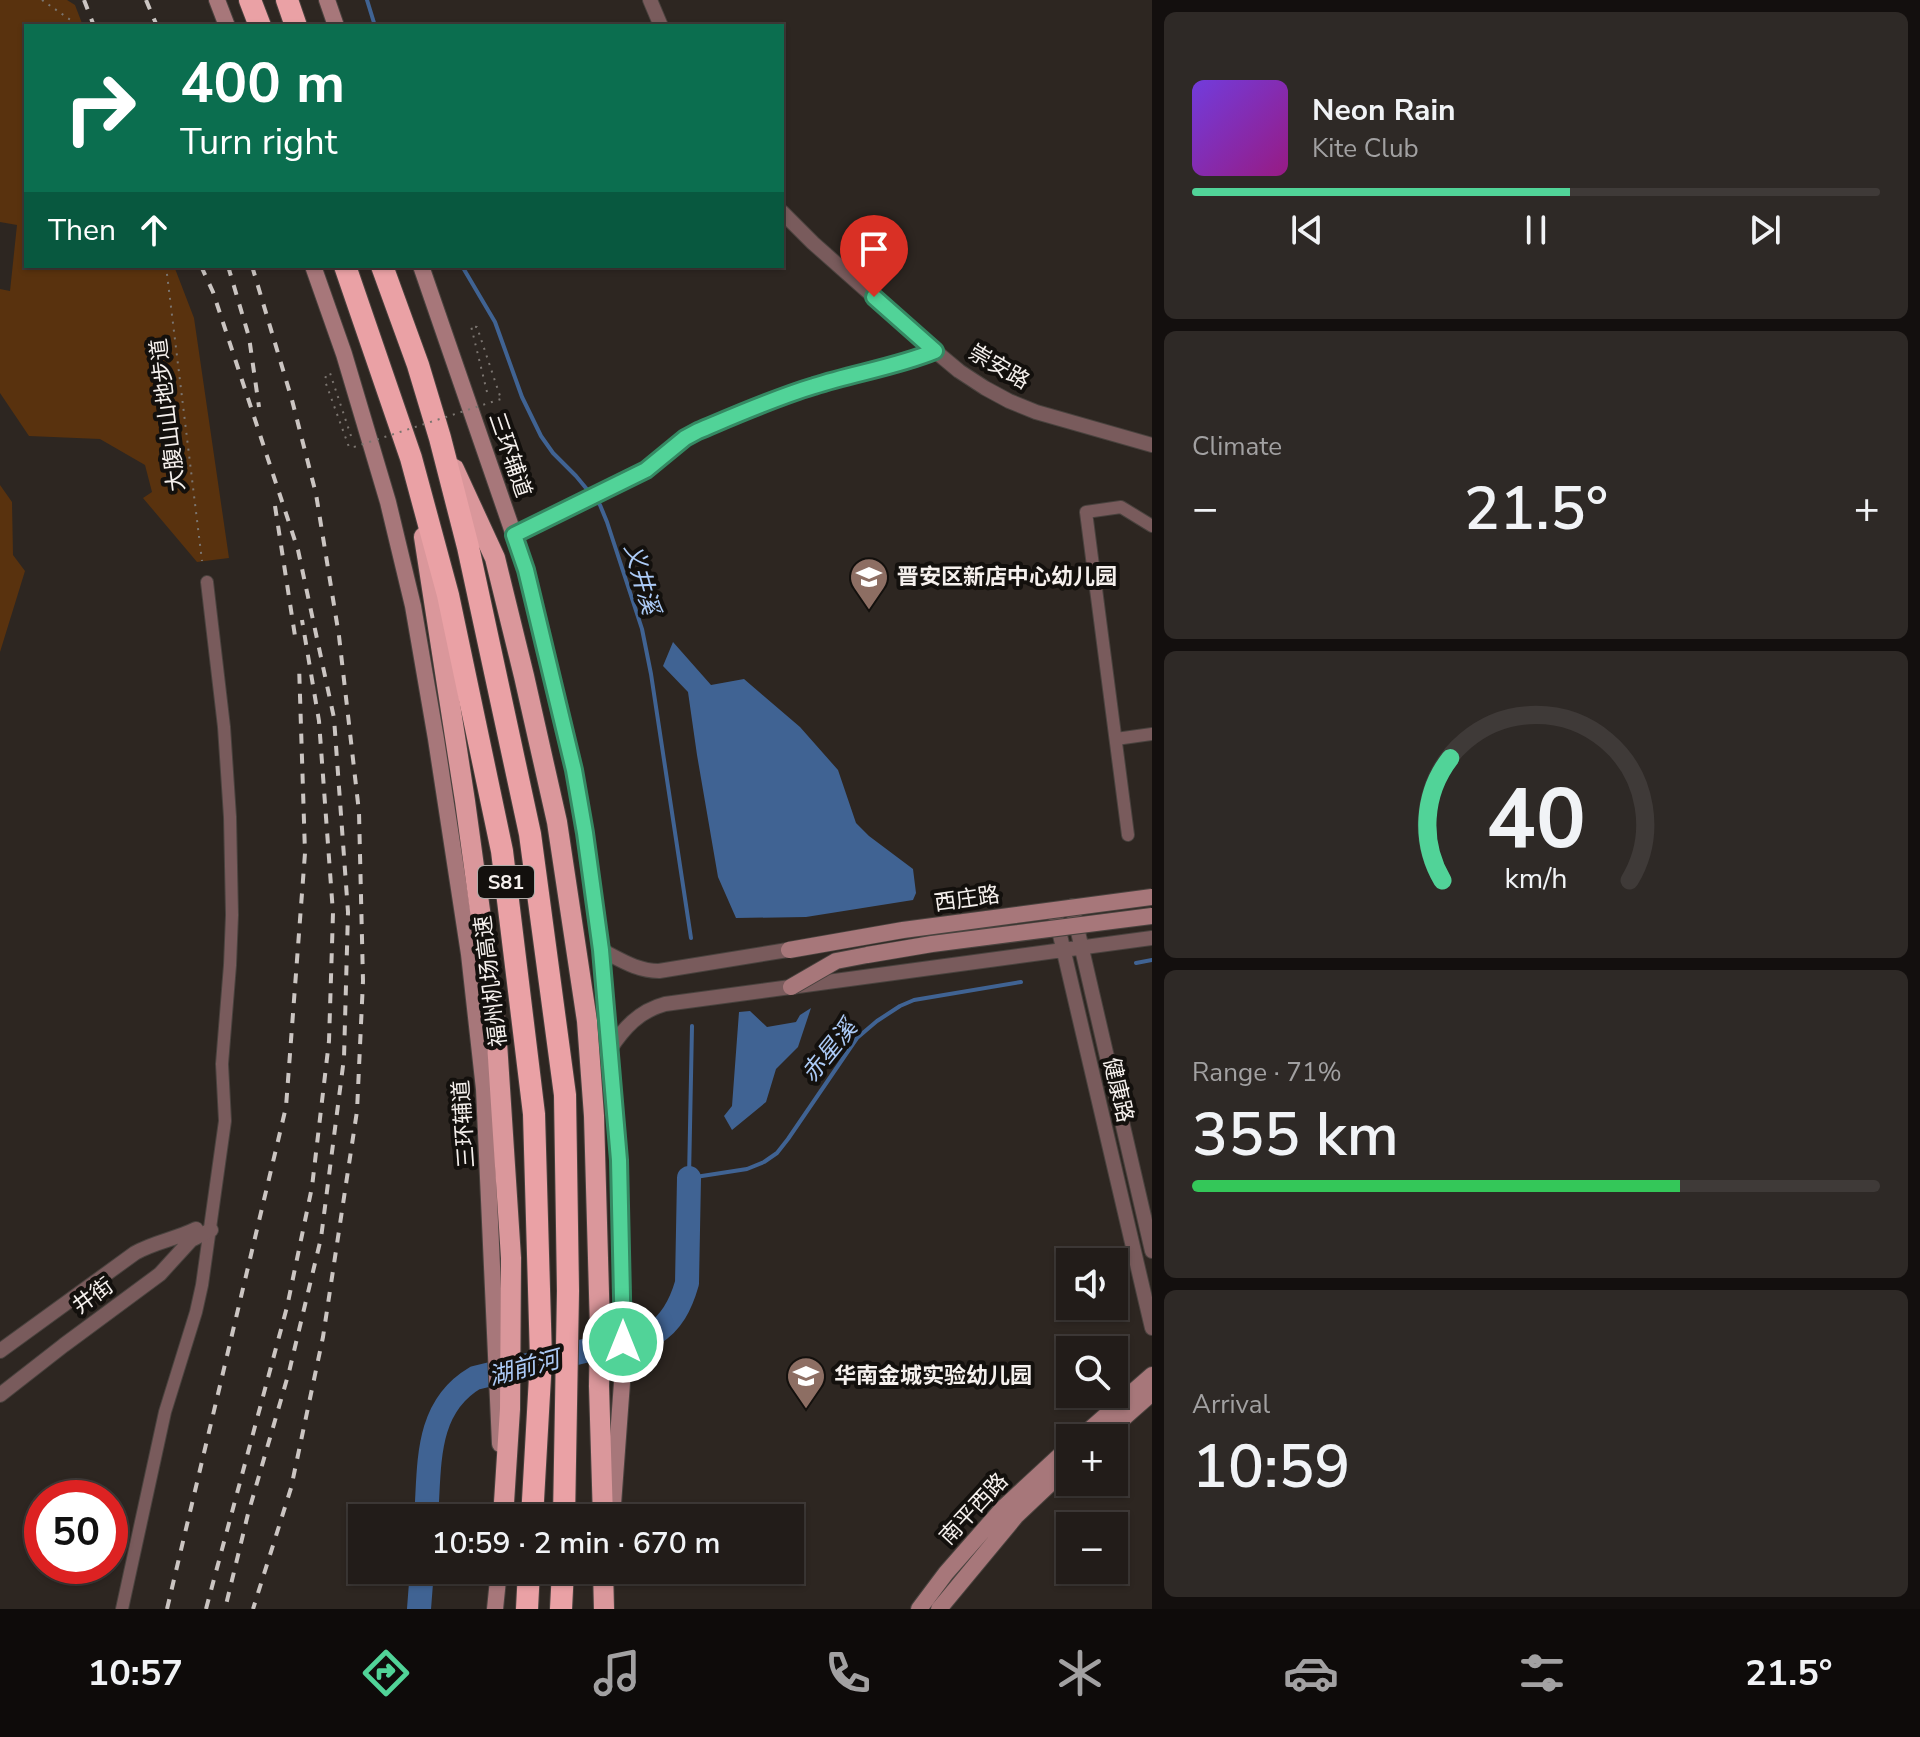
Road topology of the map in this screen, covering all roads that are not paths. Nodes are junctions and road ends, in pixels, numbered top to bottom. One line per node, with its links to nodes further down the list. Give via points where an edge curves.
1 (217, 0): 6 (main road)
2 (250, 0): 7 (highway)
3 (287, 0): 8 (highway)
4 (327, 0): 9 (main road)
5 (650, 0): 10 (street)
6 (226, 24)
7 (259, 24)
8 (295, 24)
9 (335, 24)
10 (660, 24)
11 (784, 214): 16 (street, 崇安路)
12 (314, 268): 41 (main road, 三环辅道, via 388,502 432,711 482,1067)
13 (346, 268): 19 (highway, 福州机场高速 / S81)
14 (383, 268): 17 (highway, S81)
15 (422, 268): 21 (main road, 三环辅道)
16 (935, 351): 18 (street, 崇安路, via 1009,401); 21 (street, via 769,401 698,431 654,466)
17 (440, 438): 51 (highway, S81, via 530,834 565,1095); 52 (highway, via 495,558 557,822 587,1021 594,1116)
18 (1152, 445)
19 (411, 458): 41 (highway, via 496,1027 511,1258); 50 (highway, 福州机场高速 / S81, via 448,595 502,851 534,1114 541,1359)
20 (1152, 526): 24 (street, via 1121,507 1086,512)
21 (514, 535): 32 (main road, 三环辅道, via 574,770)
22 (207, 582): 37 (street, via 227,755 232,915 222,1050 225,1121)
23 (1152, 734): 24 (street)
24 (1116, 739): 25 (street)
25 (1128, 835)
26 (1152, 896): 27 (street); 33 (main road, 西庄路, bridge)
27 (1072, 906): 28 (street); 31 (street, 健康路)
28 (1054, 909): 33 (street); 34 (street, 健康路)
29 (1152, 916): 35 (main road, bridge, via 836,961)
30 (1152, 938): 31 (street)
31 (1081, 948): 34 (street); 38 (street, 健康路)
32 (601, 950): 33 (street, via 659,971); 36 (main road, 三环辅道)
33 (789, 950)
34 (1063, 950): 35 (street); 39 (street, 健康路)
35 (791, 987): 36 (street, via 655,1007 637,1017)
36 (610, 1049): 53 (main road, 三环辅道, via 623,1316)
37 (211, 1226): 40 (street, 井街, via 135,1253); 44 (street, 井街, via 160,1274); 58 (street, via 196,1312 165,1412)
38 (1152, 1251)
39 (1152, 1328)
40 (0, 1351)
41 (504, 1351): 49 (highway)
42 (1152, 1375): 45 (main road)
43 (1152, 1393): 46 (main road)
44 (0, 1395)
45 (1096, 1424)
46 (1117, 1424)
47 (1056, 1459): 63 (main road, 南平西路, via 1003,1508)
48 (1056, 1478): 64 (main road, 南平西路, via 1016,1516)
49 (503, 1504)
50 (533, 1504)
51 (564, 1504)
52 (603, 1504)
53 (613, 1504)
54 (498, 1584): 59 (main road)
55 (528, 1584): 60 (highway)
56 (562, 1584): 61 (highway)
57 (605, 1584): 62 (highway)
58 (122, 1609)
59 (495, 1609)
60 (527, 1609)
61 (561, 1609)
62 (604, 1609)
63 (919, 1609)
64 (939, 1609)

